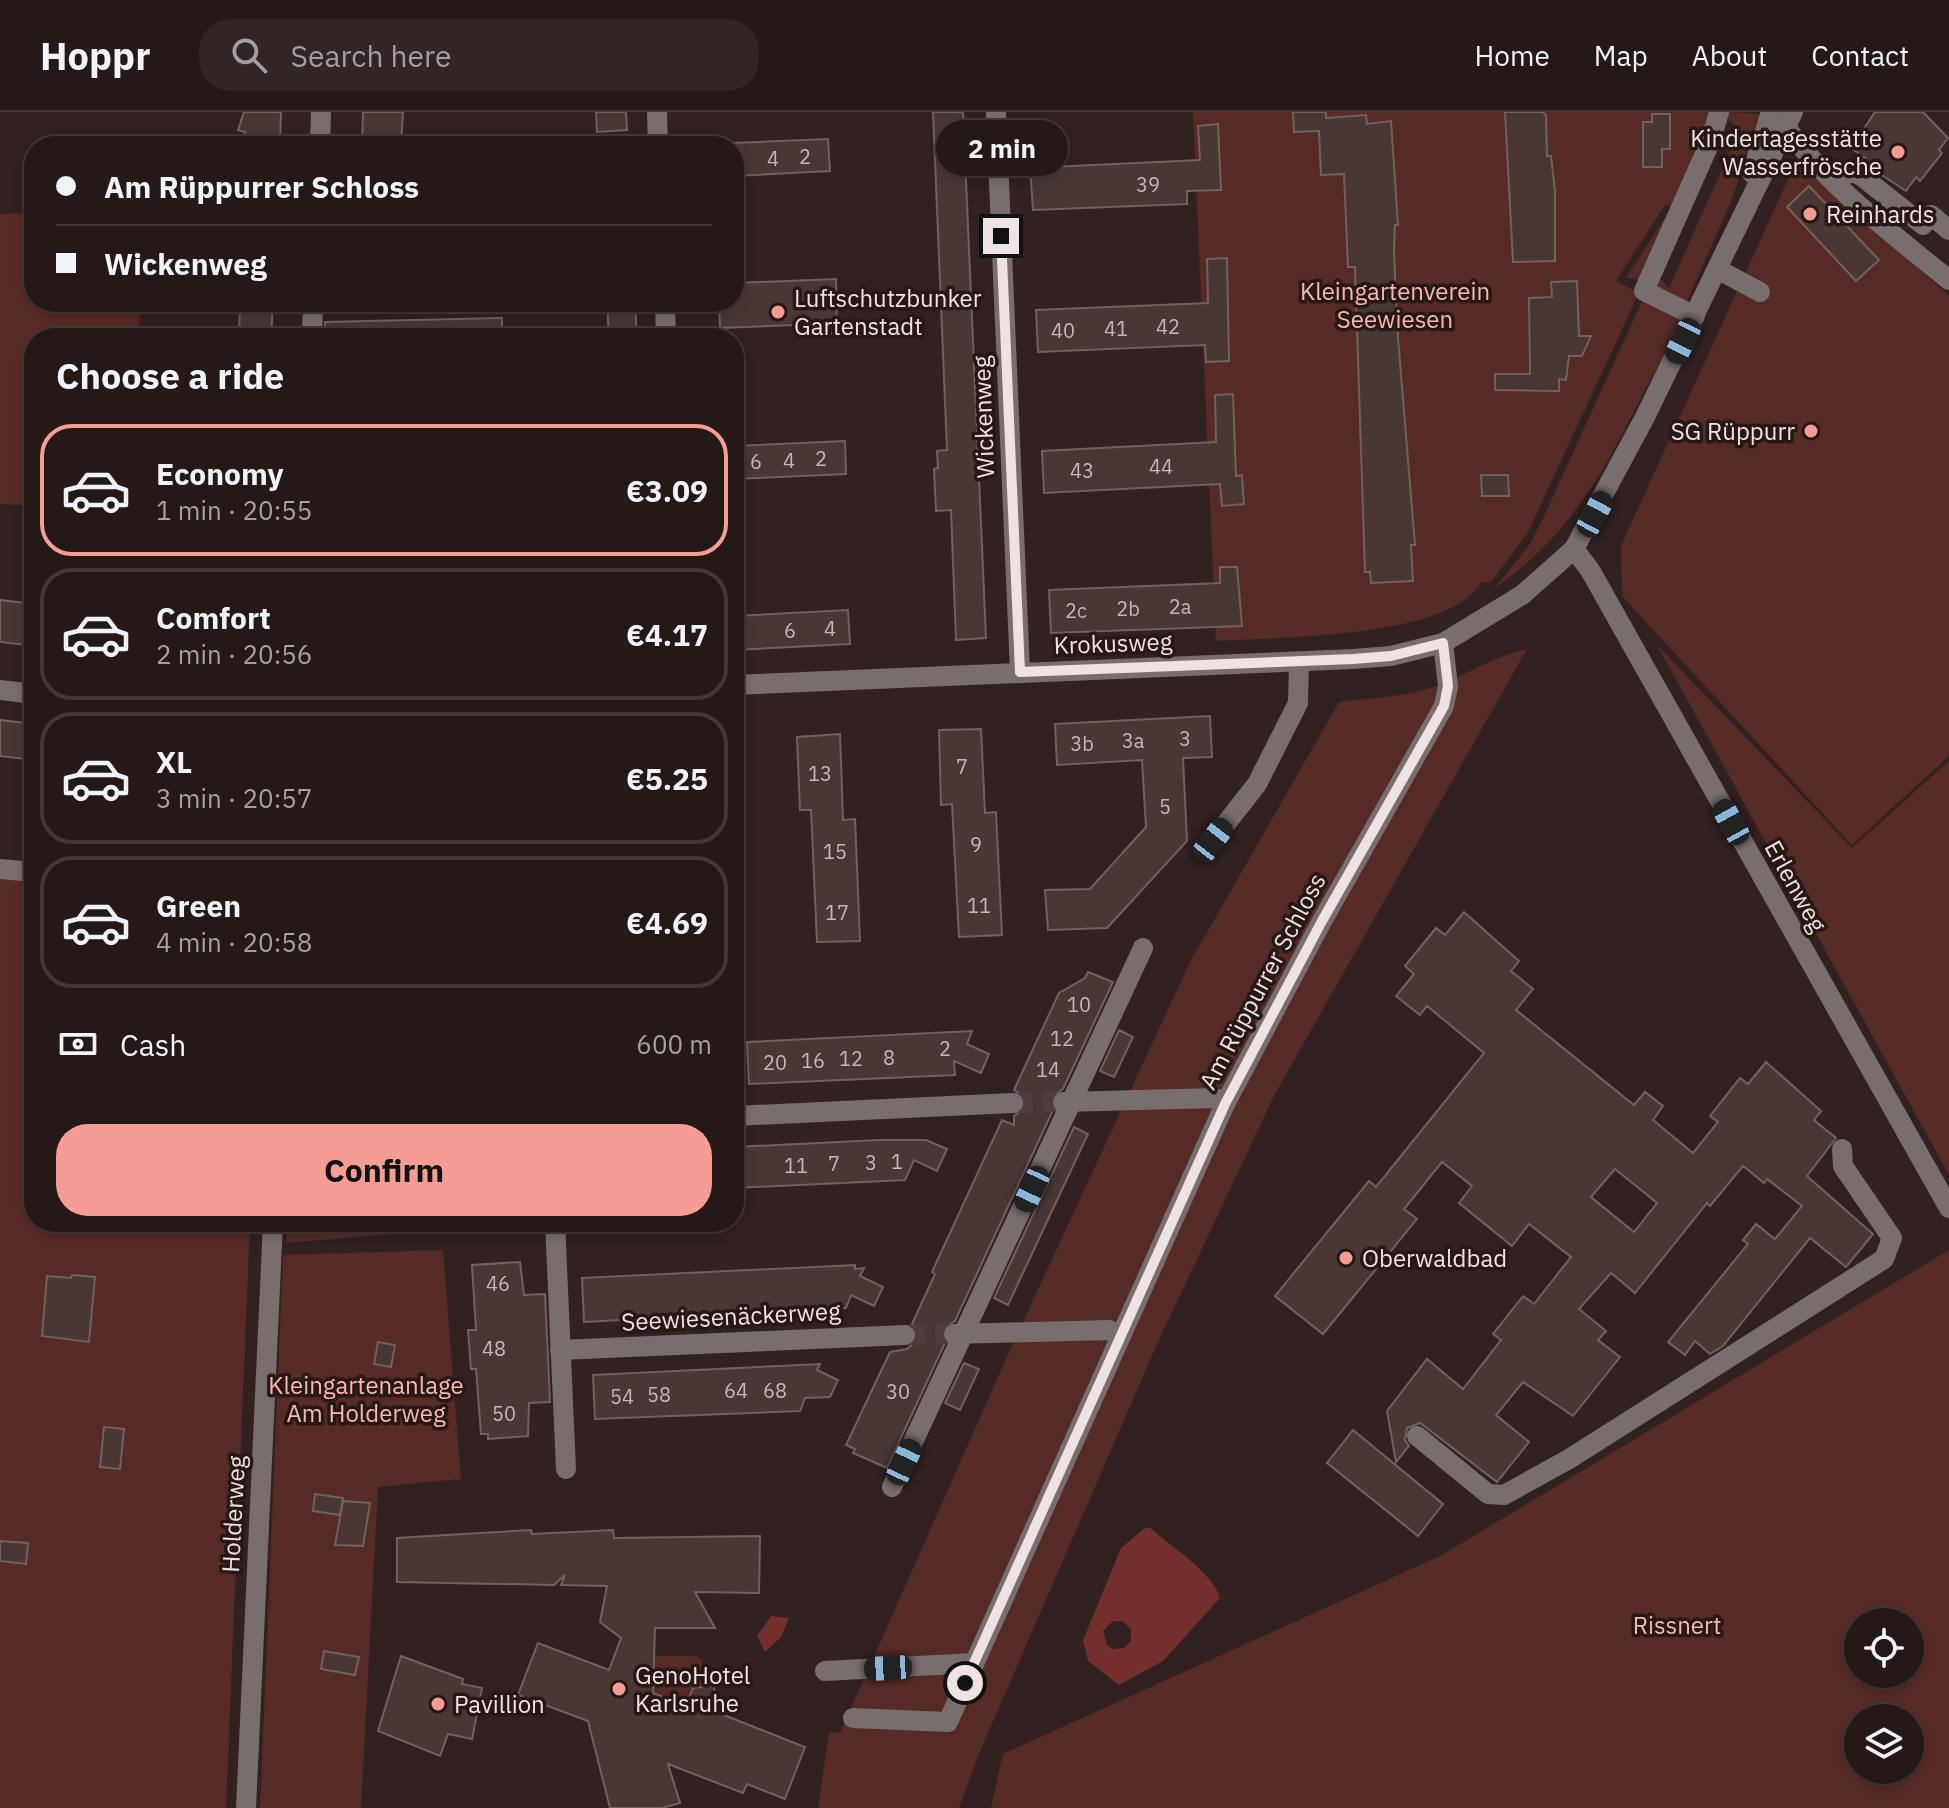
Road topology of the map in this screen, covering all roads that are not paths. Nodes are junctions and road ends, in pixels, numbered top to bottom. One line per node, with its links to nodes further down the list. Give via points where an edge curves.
1 (321, 112): 6 (street)
2 (657, 112): 7 (street)
3 (996, 112): 17 (street, Wickenweg)
4 (1719, 112): 13 (street, via 1644,291)
5 (1781, 116): 8 (street); 10 (street)
6 (320, 136)
7 (658, 136)
8 (1836, 184): 9 (street, via 1849,171 1860,175 1923,225 1931,215); 11 (street)
9 (1949, 230)
10 (1717, 269): 12 (street); 13 (street)
11 (1949, 280)
12 (1760, 292)
13 (1695, 316): 14 (street)
14 (1574, 549): 15 (street, via 1522,595); 30 (street, Erlenweg)
15 (1443, 643): 16 (street, Krokusweg, via 1391,656); 27 (street, Am Rüppurrer Schloss, via 1448,686 1434,726)
16 (1299, 662): 17 (street, Krokusweg); 21 (street, via 1298,703 1257,784)
17 (1020, 672): 18 (street, Krokusweg)
18 (744, 685)
19 (0, 690): 20 (street)
20 (24, 693)
21 (1213, 840)
22 (0, 869): 23 (street)
23 (24, 871)
24 (1143, 948): 25 (street)
25 (1064, 1102): 27 (street, via 1215,1098); 33 (street)
26 (1013, 1103): 28 (street)
27 (1225, 1104): 35 (street, Am Rüppurrer Schloss)
28 (744, 1116)
29 (1842, 1149): 37 (street, via 1843,1166 1892,1238 1884,1259 1504,1495 1488,1494)
30 (1949, 1208)
31 (273, 1232): 43 (street, Holderweg)
32 (555, 1232): 36 (street)
33 (957, 1334): 35 (street, via 1109,1330); 39 (street)
34 (905, 1335): 36 (street, Seewiesenäckerweg)
35 (1119, 1335): 40 (street, Am Rüppurrer Schloss)
36 (560, 1350): 38 (street)
37 (1417, 1436)
38 (566, 1469)
39 (892, 1487)
40 (974, 1663): 41 (street); 42 (street, Am Rüppurrer Schloss, via 948,1722)
41 (825, 1671)
42 (853, 1718)
43 (246, 1808)

